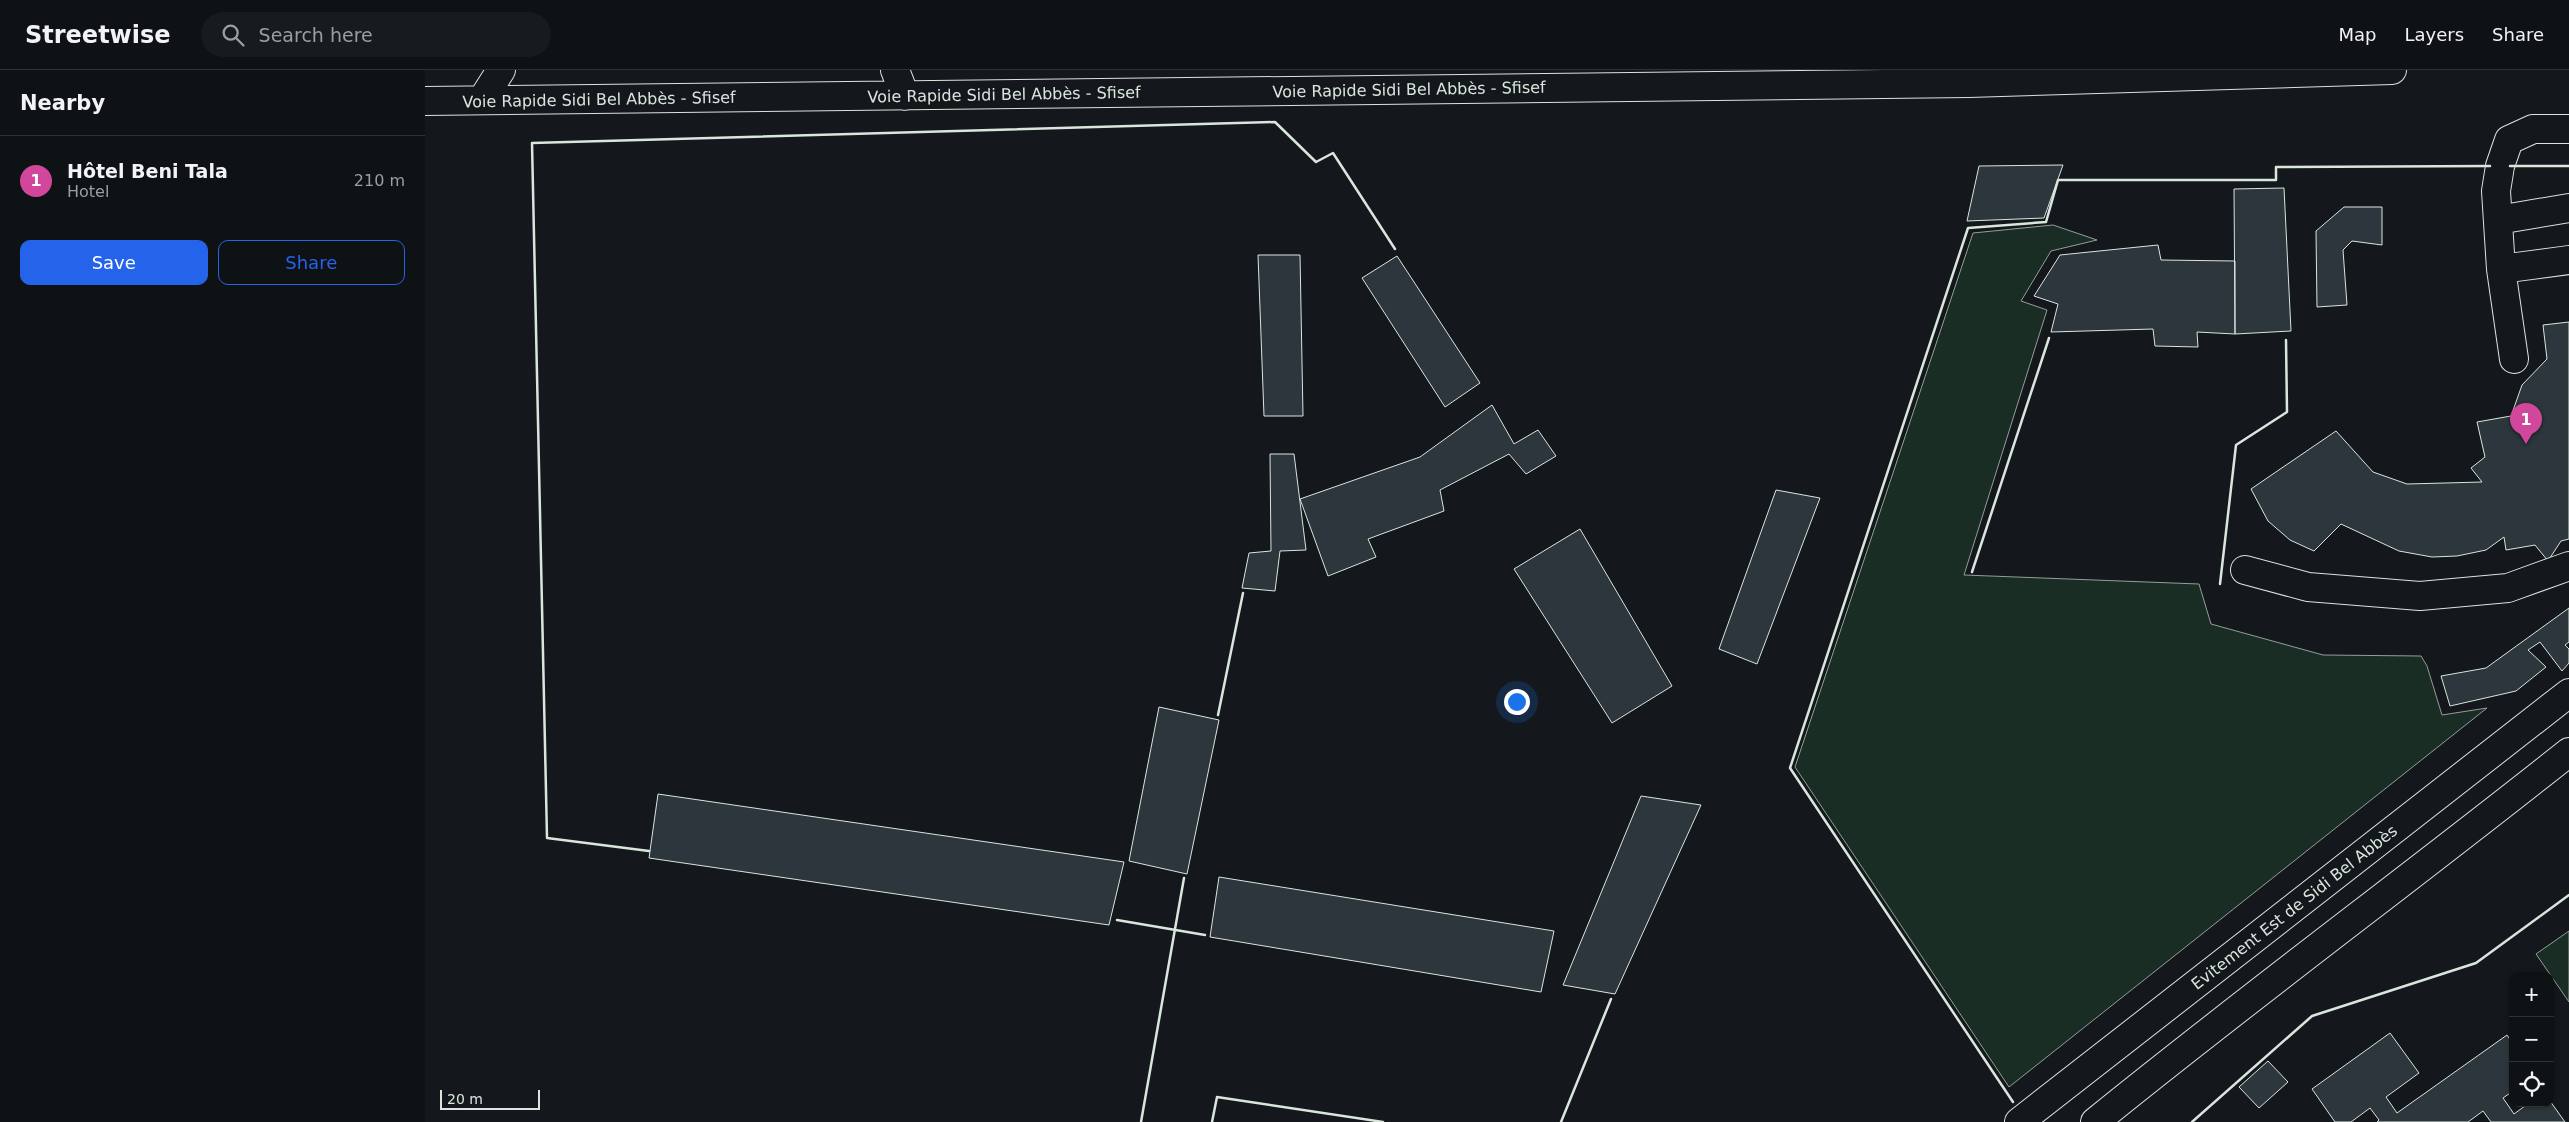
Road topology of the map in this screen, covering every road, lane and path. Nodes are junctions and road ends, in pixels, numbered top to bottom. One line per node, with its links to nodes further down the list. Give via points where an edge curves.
1 (501, 70): 6 (main road)
2 (895, 70): 5 (main road)
3 (2392, 70): 4 (main road, Voie Rapide Sidi Bel Abbès - Sfisef, via 1969,83)
4 (1309, 80): 5 (main road, Voie Rapide Sidi Bel Abbès - Sfisef)
5 (905, 96): 6 (main road, Voie Rapide Sidi Bel Abbès - Sfisef)
6 (482, 100): 7 (main road, Voie Rapide Sidi Bel Abbès - Sfisef)
7 (425, 101)
8 (2569, 128): 10 (main road, via 2533,129 2509,140 2496,191)
9 (2569, 208): 10 (main road)
10 (2499, 220): 12 (main road)
11 (2569, 260): 12 (main road)
12 (2501, 269): 13 (main road)
13 (2514, 359)
14 (2569, 566): 15 (main road, via 2508,588 2420,596 2308,587)
15 (2245, 570)
16 (2569, 692): 18 (main road, Evitement Est de Sidi Bel Abbès)
17 (2569, 752): 19 (main road, via 2209,1029)
18 (2019, 1122)
19 (2095, 1122)

